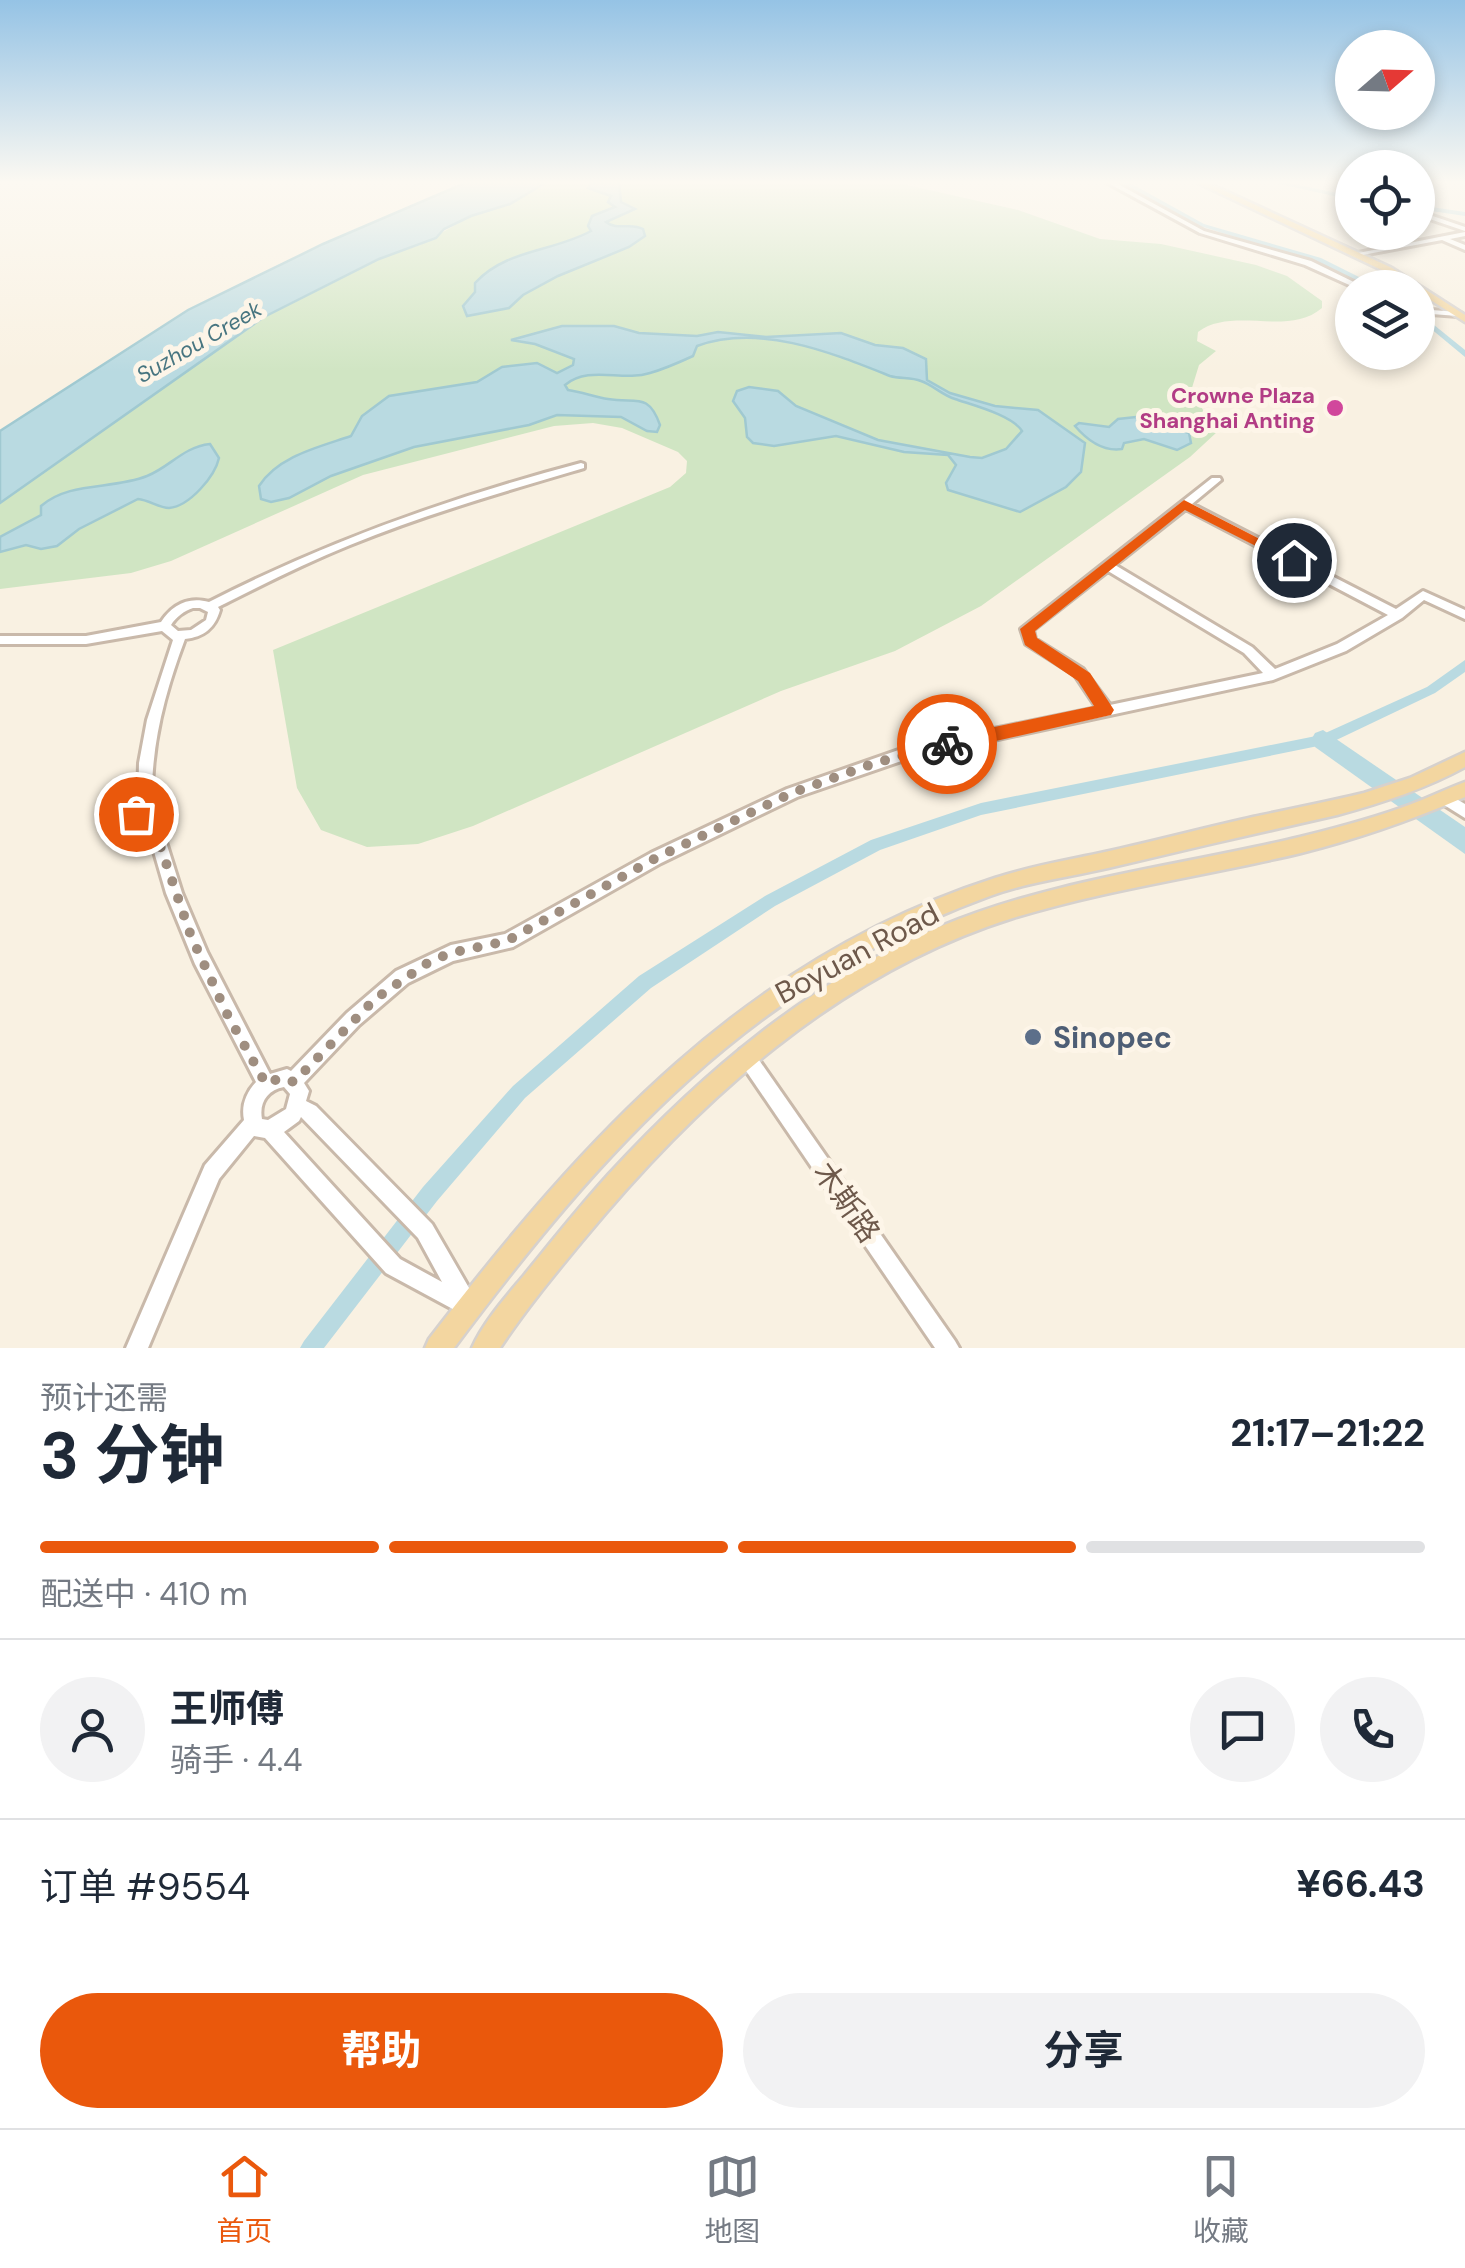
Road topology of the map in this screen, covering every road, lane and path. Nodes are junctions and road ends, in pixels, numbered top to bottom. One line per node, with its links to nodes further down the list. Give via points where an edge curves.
1 (1251, 246): 6 (street)
2 (1346, 246): 5 (main road)
3 (1347, 246): 5 (main road)
4 (1400, 246): 5 (street)
5 (1362, 253): 8 (main road)
6 (1335, 275)
7 (1435, 312): 8 (street)
8 (1463, 314)
9 (582, 466): 13 (street, via 368,530)
10 (1216, 480): 11 (street)
11 (1184, 504): 12 (street); 14 (street)
12 (1107, 565): 19 (street, via 1248,650); 20 (street, via 1027,635 1084,677)
13 (211, 606): 16 (street, via 184,607); 17 (street, via 215,614 206,627)
14 (1398, 615): 15 (street, via 1422,595); 19 (street, via 1324,657)
15 (1465, 616)
16 (165, 626): 17 (street); 18 (street, via 86,640)
17 (180, 636): 27 (street, via 145,756 148,814 191,936)
18 (0, 640)
19 (1274, 675): 20 (street)
20 (1106, 710): 26 (street, via 910,752 773,801 507,941 451,953 402,977)
21 (1465, 759): 30 (main road, Boyuan Road, via 1355,804 994,887 838,957 765,1003 628,1118)
22 (1465, 790): 23 (main road, Boyuan Road)
23 (1446, 799): 24 (street); 25 (main road, Boyuan Road, via 1379,822 1029,905 951,932 847,985)
24 (1465, 812)
25 (746, 1056): 33 (main road, Boyuan Road, via 674,1120 582,1221); 34 (street, 木斯路)
26 (294, 1082): 27 (street); 28 (street)
27 (266, 1084): 29 (street, via 251,1106)
28 (298, 1108): 29 (street, via 286,1122); 30 (street, via 310,1112 426,1231)
29 (262, 1126): 30 (street, via 393,1266); 31 (street, via 212,1172)
30 (468, 1307): 32 (main road, Boyuan Road)
31 (137, 1348)
32 (438, 1348)
33 (485, 1348)
34 (948, 1348)

